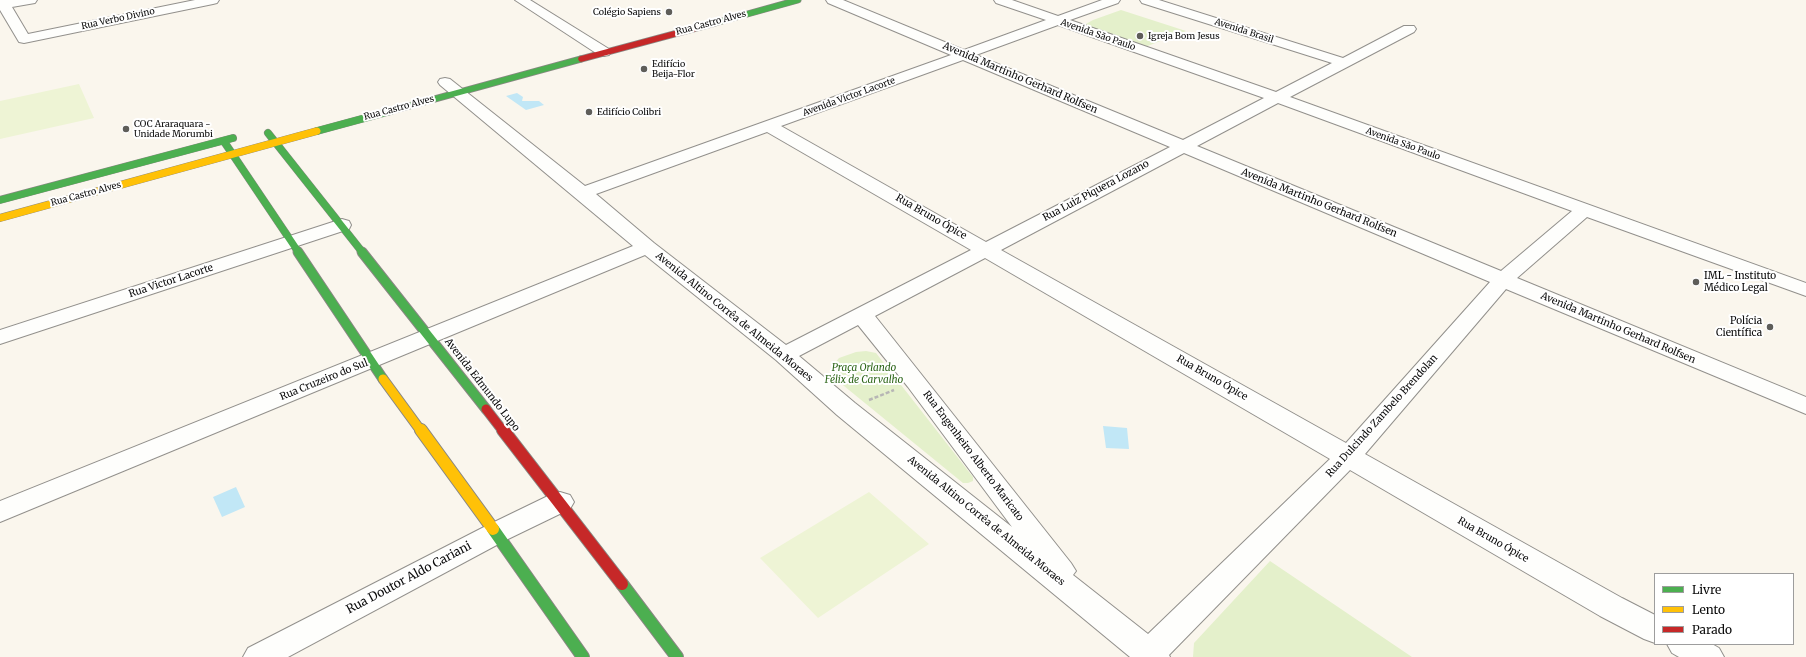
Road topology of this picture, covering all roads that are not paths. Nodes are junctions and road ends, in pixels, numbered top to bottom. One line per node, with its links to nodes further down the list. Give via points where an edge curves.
1 (31, 0): 10 (street)
2 (213, 0): 9 (street, Rua Verbo Divino)
3 (521, 0): 13 (street)
4 (798, 0): 14 (street, Rua Castro Alves)
5 (832, 0): 16 (street, Avenida Martinho Gerhard Rolfsen)
6 (1000, 0): 11 (street, Avenida São Paulo)
7 (1114, 0): 11 (street, Avenida Victor Lacorte)
8 (1146, 0): 17 (street, Avenida Brasil)
9 (190, 2): 10 (street, Rua Verbo Divino, via 24,39)
10 (2, 4)
11 (1058, 21): 16 (street, Avenida Victor Lacorte); 19 (street, Avenida São Paulo)
12 (1409, 28): 17 (street, Rua Luiz Piquera Lozano)
13 (590, 43): 14 (street); 15 (street)
14 (604, 45): 18 (street, Rua Castro Alves)
15 (574, 47)
16 (966, 55): 20 (street, Avenida Victor Lacorte); 25 (street, Avenida Martinho Gerhard Rolfsen)
17 (1342, 62): 19 (street, Rua Luiz Piquera Lozano)
18 (450, 84): 24 (street, Rua Castro Alves); 27 (street, Avenida Altino Corrêa de Almeida Moraes)
19 (1278, 98): 25 (street, Rua Luiz Piquera Lozano); 29 (street, Avenida São Paulo)
20 (769, 126): 27 (street, Avenida Victor Lacorte); 34 (street, Rua Bruno Ópice)
21 (265, 130): 24 (street, Avenida Edmundo Lupo)
22 (244, 135): 23 (street, Rua Castro Alves)
23 (223, 141): 26 (street); 28 (street, Rua Castro Alves)
24 (276, 142): 26 (street, Rua Castro Alves); 31 (street, Avenida Edmundo Lupo)
25 (1182, 147): 34 (street, Rua Luiz Piquera Lozano); 35 (street, Avenida Martinho Gerhard Rolfsen)
26 (234, 154): 30 (street, Rua Castro Alves); 32 (street)
27 (583, 193): 33 (street, Avenida Altino Corrêa de Almeida Moraes)
28 (0, 200)
29 (1584, 210): 35 (street, Rua Dulcindo Zambelo Brendolan); 36 (street, Avenida São Paulo)
30 (0, 218)
31 (342, 225): 32 (street, Rua Victor Lacorte); 38 (street, Avenida Edmundo Lupo)
32 (292, 241): 39 (street, Rua Victor Lacorte); 41 (street)
33 (647, 247): 38 (street, Rua Cruzeiro do Sul); 40 (street, Avenida Altino Corrêa de Almeida Moraes)
34 (986, 248): 37 (street, Rua Luiz Piquera Lozano); 43 (street, Rua Bruno Ópice)
35 (1503, 280): 42 (street, Avenida Martinho Gerhard Rolfsen); 43 (street, Rua Dulcindo Zambelo Brendolan)
36 (1806, 290)
37 (862, 315): 40 (street, Rua Luiz Piquera Lozano); 47 (street, Rua Engenheiro Alberto Maricato)
38 (429, 336): 41 (street, Rua Cruzeiro do Sul); 44 (street, Avenida Edmundo Lupo)
39 (0, 337)
40 (784, 355): 47 (street, Avenida Altino Corrêa de Almeida Moraes)
41 (370, 361): 45 (street, Rua Cruzeiro do Sul); 46 (street)
42 (1806, 406)
43 (1348, 457): 48 (street, Rua Bruno Ópice); 50 (street, Rua Dulcindo Zambelo Brendolan)
44 (560, 502): 46 (street, Rua Doutor Aldo Cariani); 53 (street, Avenida Edmundo Lupo)
45 (0, 512)
46 (496, 533): 51 (street, Rua Doutor Aldo Cariani); 52 (street)
47 (1083, 599): 50 (street, Avenida Altino Corrêa de Almeida Moraes)
48 (1654, 629)
49 (1685, 645): 54 (street)
50 (1150, 656)
51 (259, 657)
52 (583, 657)
53 (677, 657)
54 (1708, 657)

